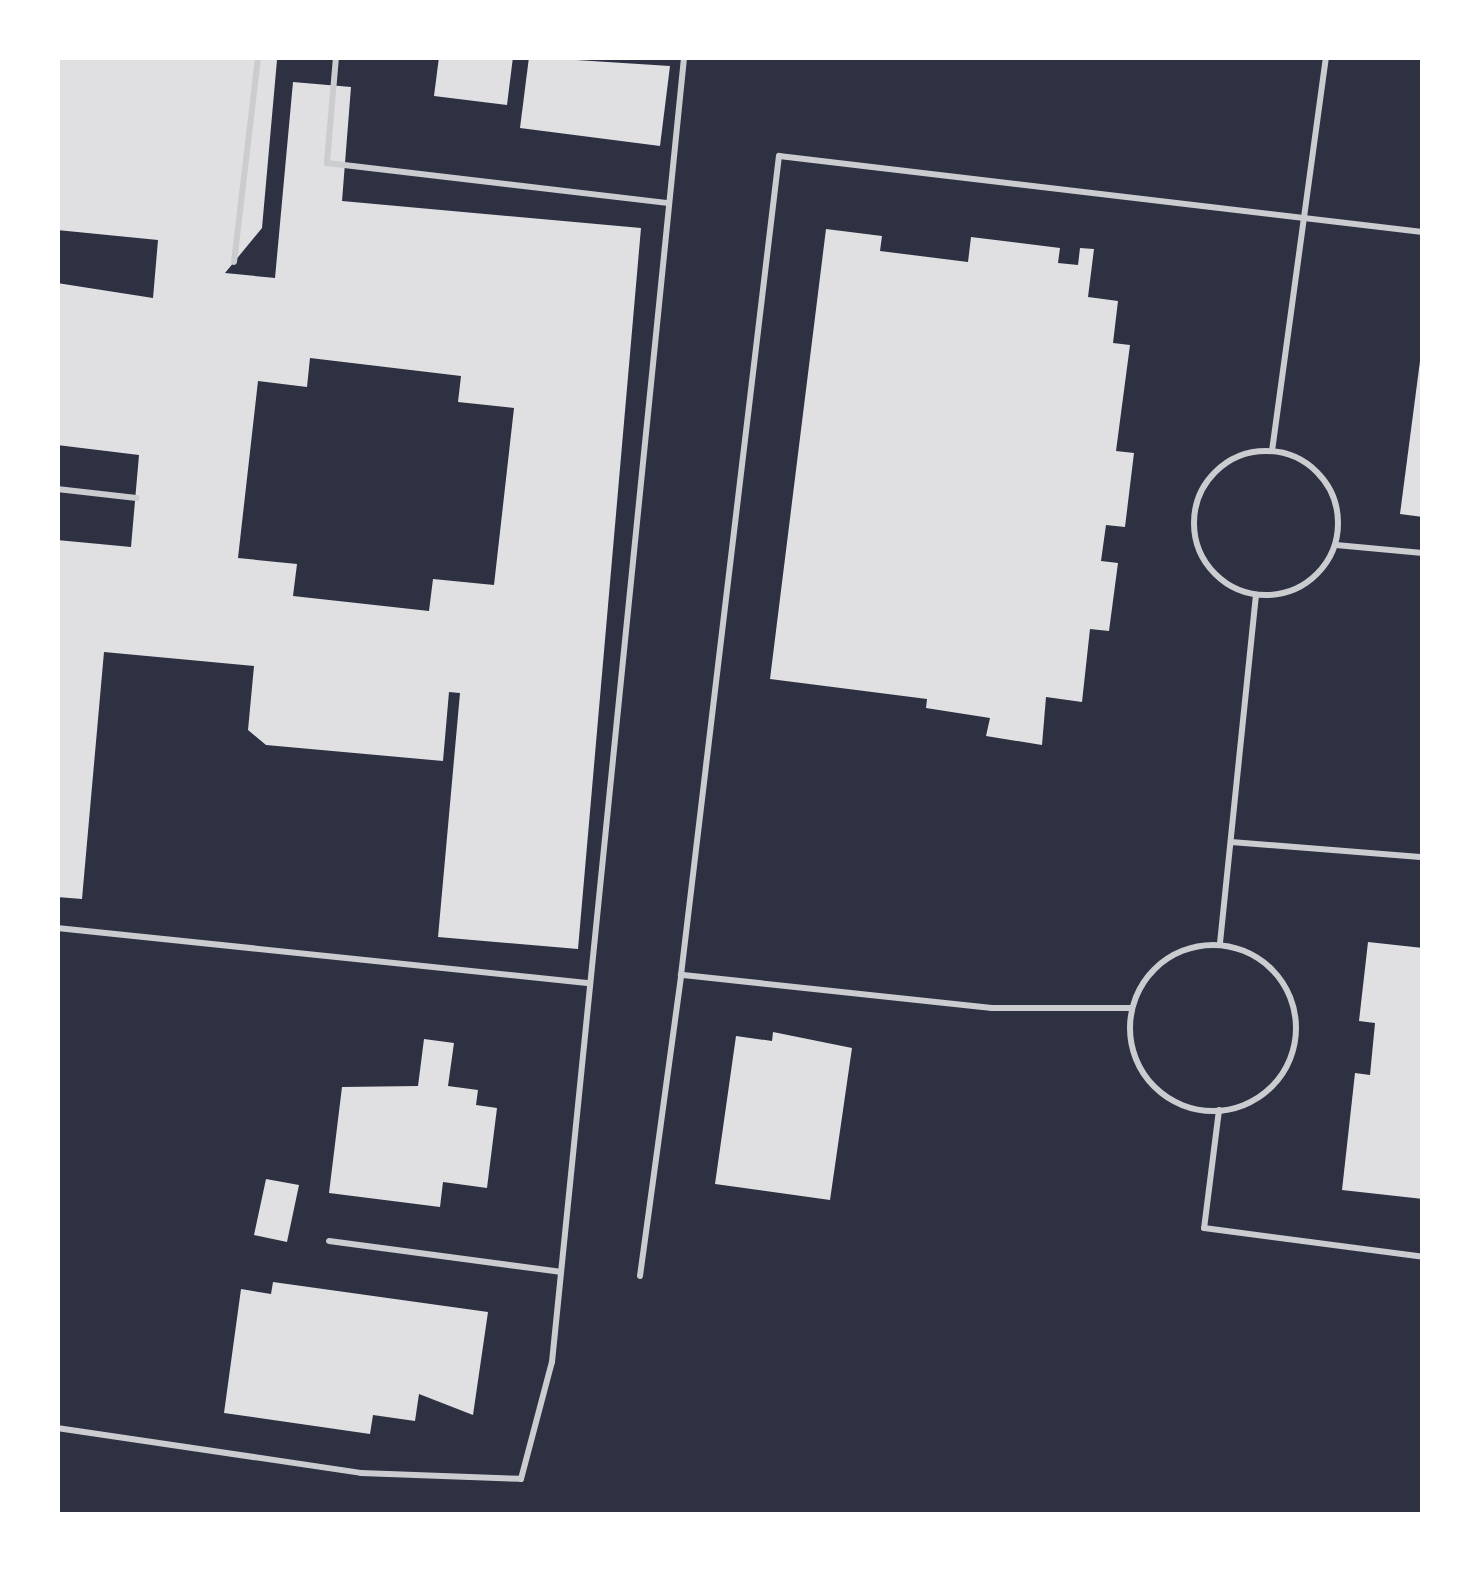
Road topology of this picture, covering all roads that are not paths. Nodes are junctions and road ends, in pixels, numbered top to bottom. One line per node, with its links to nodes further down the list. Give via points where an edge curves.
1 (258, 57): 8 (lane)
2 (336, 57): 5 (lane, via 327,163)
3 (683, 57): 5 (lane)
4 (1326, 57): 6 (lane)
5 (669, 203): 20 (lane)
6 (1305, 216): 7 (lane); 9 (lane); 19 (lane, via 779,156)
7 (1423, 232)
8 (234, 262)
9 (1272, 451): 12 (lane, via 1327,483); 14 (lane, via 1225,463 1194,527 1213,572)
10 (57, 489): 11 (lane)
11 (136, 498)
12 (1336, 545): 13 (lane); 14 (lane, via 1296,589)
13 (1423, 553)
14 (1256, 595): 15 (lane)
15 (1231, 842): 16 (lane); 18 (lane)
16 (1423, 857)
17 (57, 928): 20 (lane)
18 (1220, 945): 21 (lane, via 1174,954); 22 (lane, via 1278,978 1295,1042 1269,1089)
19 (681, 974): 21 (lane, via 992,1008); 26 (lane)
20 (587, 983): 25 (lane)
21 (1132, 1007): 22 (lane, via 1149,1081)
22 (1220, 1110): 24 (lane, via 1204,1228)
23 (329, 1241): 25 (lane)
24 (1423, 1257)
25 (560, 1272): 27 (lane, via 543,1429 521,1479 361,1473)
26 (640, 1276)
27 (57, 1427)

